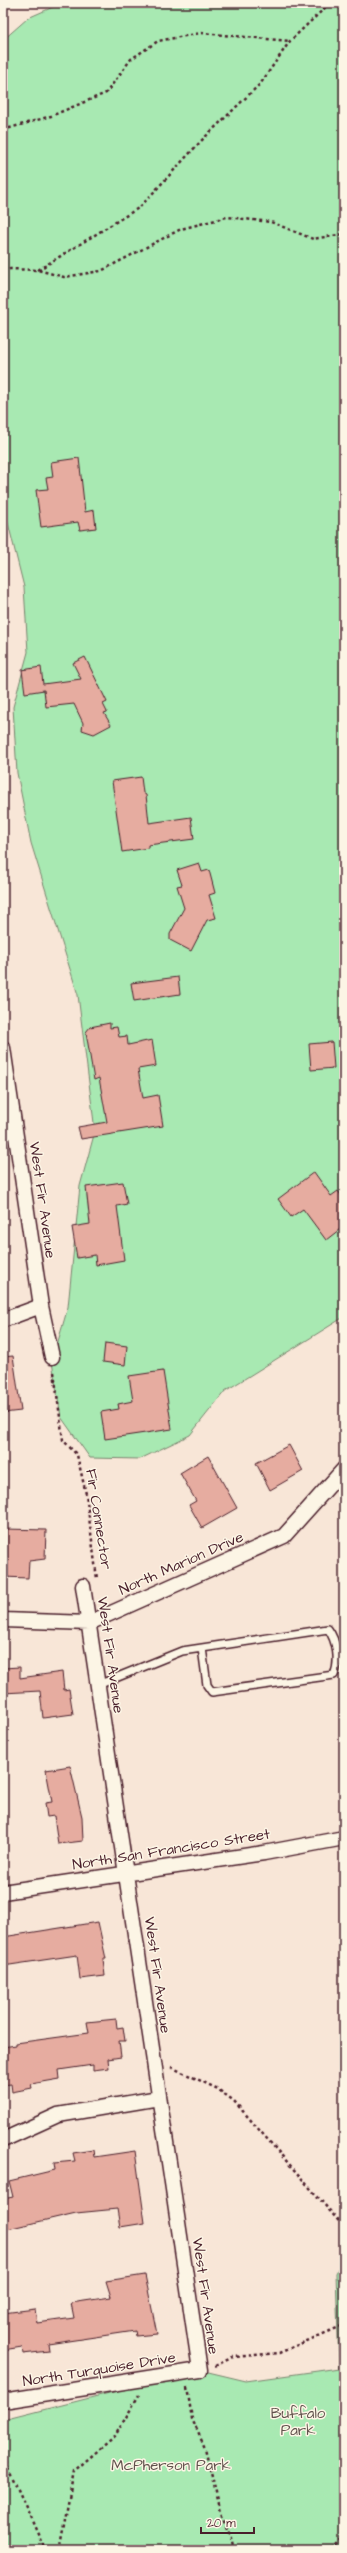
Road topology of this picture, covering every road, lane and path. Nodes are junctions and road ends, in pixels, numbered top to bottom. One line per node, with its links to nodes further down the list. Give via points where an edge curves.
1 (330, 3): 2 (path)
2 (290, 41): 3 (path, via 201,33 158,41 131,59 106,93 51,116); 5 (path, via 261,83 201,141 140,207)
3 (3, 130)
4 (344, 234): 5 (path, via 313,239 271,222 227,217 181,229 101,271 64,278)
5 (38, 270): 6 (path)
6 (3, 271)
7 (3, 1048): 8 (street, West Fir Avenue)
8 (41, 1306): 9 (street); 10 (street, West Fir Avenue)
9 (3, 1320)
10 (52, 1357): 12 (path, Fir Connector, via 63,1440 77,1455 86,1494 98,1580)
11 (344, 1469): 14 (street, North Marion Drive, via 284,1536)
12 (83, 1586): 14 (street, West Fir Avenue)
13 (3, 1620): 14 (street, North Marion Drive)
14 (89, 1623): 16 (street, West Fir Avenue)
15 (202, 1648): 15 (lane, via 328,1629 334,1637 338,1667 334,1675 212,1692 207,1685); 16 (lane, via 182,1651)
16 (98, 1685): 18 (street, West Fir Avenue)
17 (344, 1838): 18 (street, North San Francisco Street)
18 (126, 1874): 19 (street, North San Francisco Street); 21 (street, West Fir Avenue)
19 (3, 1892)
20 (165, 2061): 23 (path, via 174,2070 216,2088 234,2101)
21 (159, 2098): 22 (street, via 58,2115); 25 (street, West Fir Avenue)
22 (3, 2140)
23 (344, 2227)
24 (344, 2325): 25 (path, via 279,2352 233,2357)
25 (200, 2370): 26 (street, North Turquoise Drive)
26 (185, 2372): 27 (street, North Turquoise Drive); 33 (path, via 192,2419 205,2448 222,2516)
27 (151, 2378): 28 (street, North Turquoise Drive); 32 (path, via 114,2436 74,2472)
28 (3, 2400)
29 (3, 2456): 31 (path)
30 (344, 2536): 34 (path)
31 (45, 2550)
32 (59, 2550)
33 (234, 2550)
34 (332, 2550)

